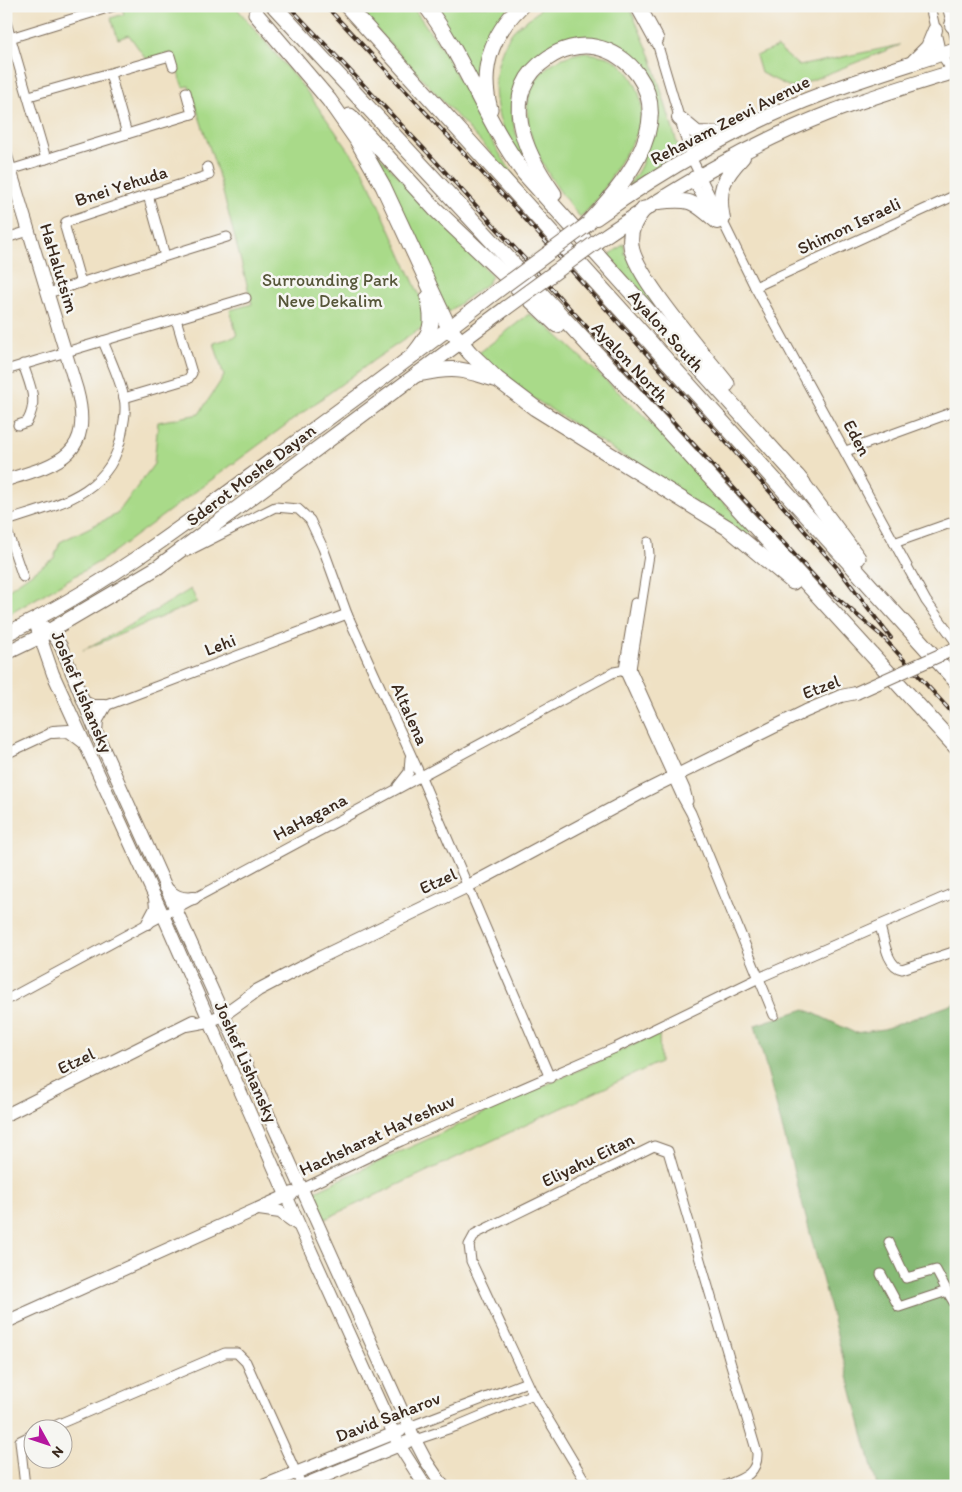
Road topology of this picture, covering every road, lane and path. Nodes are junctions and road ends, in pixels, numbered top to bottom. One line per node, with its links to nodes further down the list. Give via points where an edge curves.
1 (114, 6): 14 (street)
2 (274, 6): 64 (highway, Ayalon North)
3 (347, 6): 78 (highway, Ayalon South)
4 (426, 6): 26 (highway)
5 (638, 6): 15 (highway)
6 (645, 6): 15 (street, Eden)
7 (930, 6): 13 (street)
8 (947, 6): 12 (street)
9 (520, 7): 26 (highway, via 502,27 488,59 485,86)
10 (252, 10): 46 (highway, via 329,100 357,140); 64 (highway, via 435,209)
11 (6, 22): 14 (street)
12 (954, 27): 16 (street)
13 (936, 30): 18 (street); 19 (main road, via 928,47)
14 (9, 39): 24 (street)
15 (656, 39): 25 (street, Eden)
16 (956, 41)
17 (956, 49): 18 (main road, Rehavam Zeevi Avenue)
18 (941, 54): 19 (main road, Rehavam Zeevi Avenue); 21 (street)
19 (911, 64): 28 (main road, Rehavam Zeevi Avenue, via 821,94)
20 (173, 66): 22 (street, via 170,56)
21 (955, 69): 29 (main road, Rehavam Zeevi Avenue, via 829,113)
22 (110, 74): 24 (street); 27 (street)
23 (186, 92): 27 (street, via 192,114)
24 (30, 96): 32 (street)
25 (679, 118): 28 (main road, via 697,133); 31 (street, Eden)
26 (496, 130): 47 (highway, via 524,173)
27 (126, 134): 32 (street)
28 (736, 134): 31 (main road, Rehavam Zeevi Avenue)
29 (751, 148): 35 (main road, Rehavam Zeevi Avenue); 39 (main road, via 730,170 720,190)
30 (6, 156): 34 (main road, HaHalutsim)
31 (691, 157): 35 (street, Eden); 40 (main road, Rehavam Zeevi Avenue); 44 (main road, via 681,178 624,214)
32 (46, 159): 34 (street)
33 (207, 167): 36 (street, Bnei Yehuda, via 209,175)
34 (10, 170): 41 (main road, HaHalutsim)
35 (697, 177): 38 (main road, Rehavam Zeevi Avenue); 39 (street, Eden)
36 (148, 194): 45 (street); 48 (street, Bnei Yehuda, via 66,222)
37 (956, 195): 49 (street, Shimon Israeli)
38 (649, 206): 39 (main road, via 674,200 695,203); 44 (main road, Rehavam Zeevi Avenue); 69 (highway, via 632,230 630,244 638,267)
39 (720, 220): 49 (street, Eden)
40 (586, 226): 47 (highway, via 632,168 647,133 650,113 646,89 632,67 611,52 585,46 559,51 535,68 520,96 519,117 524,141 536,169); 51 (main road, Rehavam Zeevi Avenue, bridge)
41 (29, 231): 43 (street); 50 (main road, HaHalutsim)
42 (226, 237): 45 (street)
43 (6, 238)
44 (599, 240): 56 (main road, Sderot Moshe Dayan, bridge)
45 (165, 256): 48 (street)
46 (417, 258): 54 (highway); 58 (highway, via 432,323 431,330)
47 (609, 265): 69 (highway)
48 (80, 282): 50 (street)
49 (755, 287): 67 (street, Eden)
50 (48, 293): 57 (main road, HaHalutsim)
51 (493, 294): 54 (main road, Sderot Moshe Dayan)
52 (246, 298): 53 (street)
53 (176, 319): 55 (street); 63 (street, via 192,373 188,379)
54 (449, 328): 56 (highway); 58 (main road, Sderot Moshe Dayan)
55 (103, 341): 57 (street); 63 (street)
56 (461, 343): 61 (main road, Sderot Moshe Dayan); 62 (highway)
57 (66, 352): 59 (street); 68 (main road, HaHalutsim, via 78,390 75,423 68,442 35,471)
58 (414, 354): 79 (main road, Sderot Moshe Dayan, via 176,531 94,587)
59 (23, 364): 60 (street); 66 (street, via 34,400 27,422)
60 (6, 370)
61 (418, 374): 62 (highway, via 448,368 466,369); 75 (main road, Sderot Moshe Dayan)
62 (497, 379): 85 (highway, via 535,408 728,528 786,575)
63 (124, 398): 71 (street, via 120,444 105,473 80,495)
64 (645, 406): 85 (highway, Ayalon North)
65 (956, 410): 67 (street)
66 (18, 425)
67 (846, 451): 74 (street, Eden)
68 (6, 480)
69 (803, 483): 78 (highway)
70 (956, 521): 74 (street)
71 (6, 522)
72 (6, 528): 76 (street)
73 (648, 542): 86 (street, via 649,555)
74 (894, 543): 82 (street, Eden, via 926,601)
75 (158, 567): 77 (street, Altalena, via 264,511 279,506 298,509 315,527); 81 (main road, Sderot Moshe Dayan)
76 (23, 577)
77 (347, 614): 89 (street, Lehi); 95 (street, Altalena)
78 (898, 614): 87 (highway, Ayalon South)
79 (35, 621): 80 (main road, Sderot Moshe Dayan); 81 (main road, Joshef Lishansky)
80 (6, 634)
81 (45, 634): 84 (main road, Sderot Moshe Dayan); 88 (main road, Joshef Lishansky, via 61,646); 90 (main road, Joshef Lishansky)
82 (956, 642)
83 (956, 648): 98 (main road, Etzel, bridge, via 856,693 806,711)
84 (6, 653)
85 (883, 669): 94 (highway, Ayalon North)
86 (628, 670): 97 (street, HaHagana, via 614,672); 98 (street)
87 (956, 681)
88 (84, 702): 89 (main road); 92 (main road, Joshef Lishansky)
89 (105, 706): 92 (main road, via 97,720)
90 (68, 708): 91 (main road, via 62,726); 93 (main road, Joshef Lishansky)
91 (54, 732): 93 (main road, via 68,731); 96 (street)
92 (96, 732): 101 (main road, Joshef Lishansky)
93 (83, 742): 103 (main road, Joshef Lishansky)
94 (956, 747)
95 (408, 750): 97 (street, Altalena); 99 (street, via 408,772)
96 (6, 754)
97 (421, 777): 99 (street, HaHagana); 100 (street, Altalena)
98 (677, 779): 100 (main road, Etzel); 109 (street)
99 (392, 792): 104 (street, HaHagana)
100 (468, 886): 111 (main road, Etzel, via 377,928); 114 (street, Altalena)
101 (165, 887): 104 (main road, via 176,896); 105 (main road, Joshef Lishansky)
102 (956, 892): 107 (street, Hachsharat HaYeshuv)
103 (154, 896): 105 (main road, Joshef Lishansky); 106 (main road, via 156,908)
104 (194, 898): 105 (street, HaHagana)
105 (169, 911): 106 (street, HaHagana); 111 (main road, Joshef Lishansky); 113 (main road, Joshef Lishansky)
106 (148, 923): 110 (street, HaHagana)
107 (880, 926): 108 (street, via 891,962 902,969); 109 (street, Hachsharat HaYeshuv)
108 (956, 951)
109 (760, 977): 112 (street); 114 (street, Hachsharat HaYeshuv)
110 (6, 1000)
111 (220, 1010): 113 (main road, Etzel); 116 (main road, Joshef Lishansky)
112 (774, 1014)
113 (207, 1017): 115 (main road, Etzel); 117 (main road, Joshef Lishansky)
114 (550, 1078): 116 (street, Hachsharat HaYeshuv)
115 (6, 1115)
116 (303, 1185): 117 (main road, Hachsharat HaYeshuv); 128 (main road, Joshef Lishansky)
117 (286, 1196): 118 (main road, Hachsharat HaYeshuv); 119 (main road, Joshef Lishansky)
118 (257, 1209): 119 (main road, via 280,1212); 124 (main road, Hachsharat HaYeshuv)
119 (300, 1227): 129 (main road, Joshef Lishansky)
120 (889, 1242): 122 (street, via 906,1278 936,1270)
121 (881, 1274): 122 (street, via 899,1307)
122 (947, 1291): 123 (street)
123 (956, 1306)
124 (6, 1322)
125 (527, 1382): 126 (street, Eliyahu Eitan); 128 (street, David Saharov); 142 (street, Eliyahu Eitan, via 469,1252 469,1244 475,1234 654,1146 668,1151 757,1453 757,1461 749,1475)
126 (533, 1394): 131 (street, David Saharov); 141 (street, Eliyahu Eitan)
127 (68, 1420): 135 (street, via 225,1353 237,1353 246,1362)
128 (409, 1427): 129 (main road, David Saharov); 131 (main road, Joshef Lishansky)
129 (394, 1433): 132 (main road, Joshef Lishansky); 135 (main road, David Saharov)
130 (22, 1440): 133 (street)
131 (415, 1440): 132 (main road, David Saharov); 140 (main road, Joshef Lishansky)
132 (399, 1445): 138 (main road, David Saharov); 139 (main road, Joshef Lishansky)
133 (22, 1459)
134 (23, 1470): 136 (street)
135 (295, 1472): 137 (main road, David Saharov); 138 (street)
136 (25, 1486)
137 (263, 1486)
138 (301, 1486)
139 (425, 1486)
140 (443, 1486)
141 (588, 1486)
142 (724, 1486)

